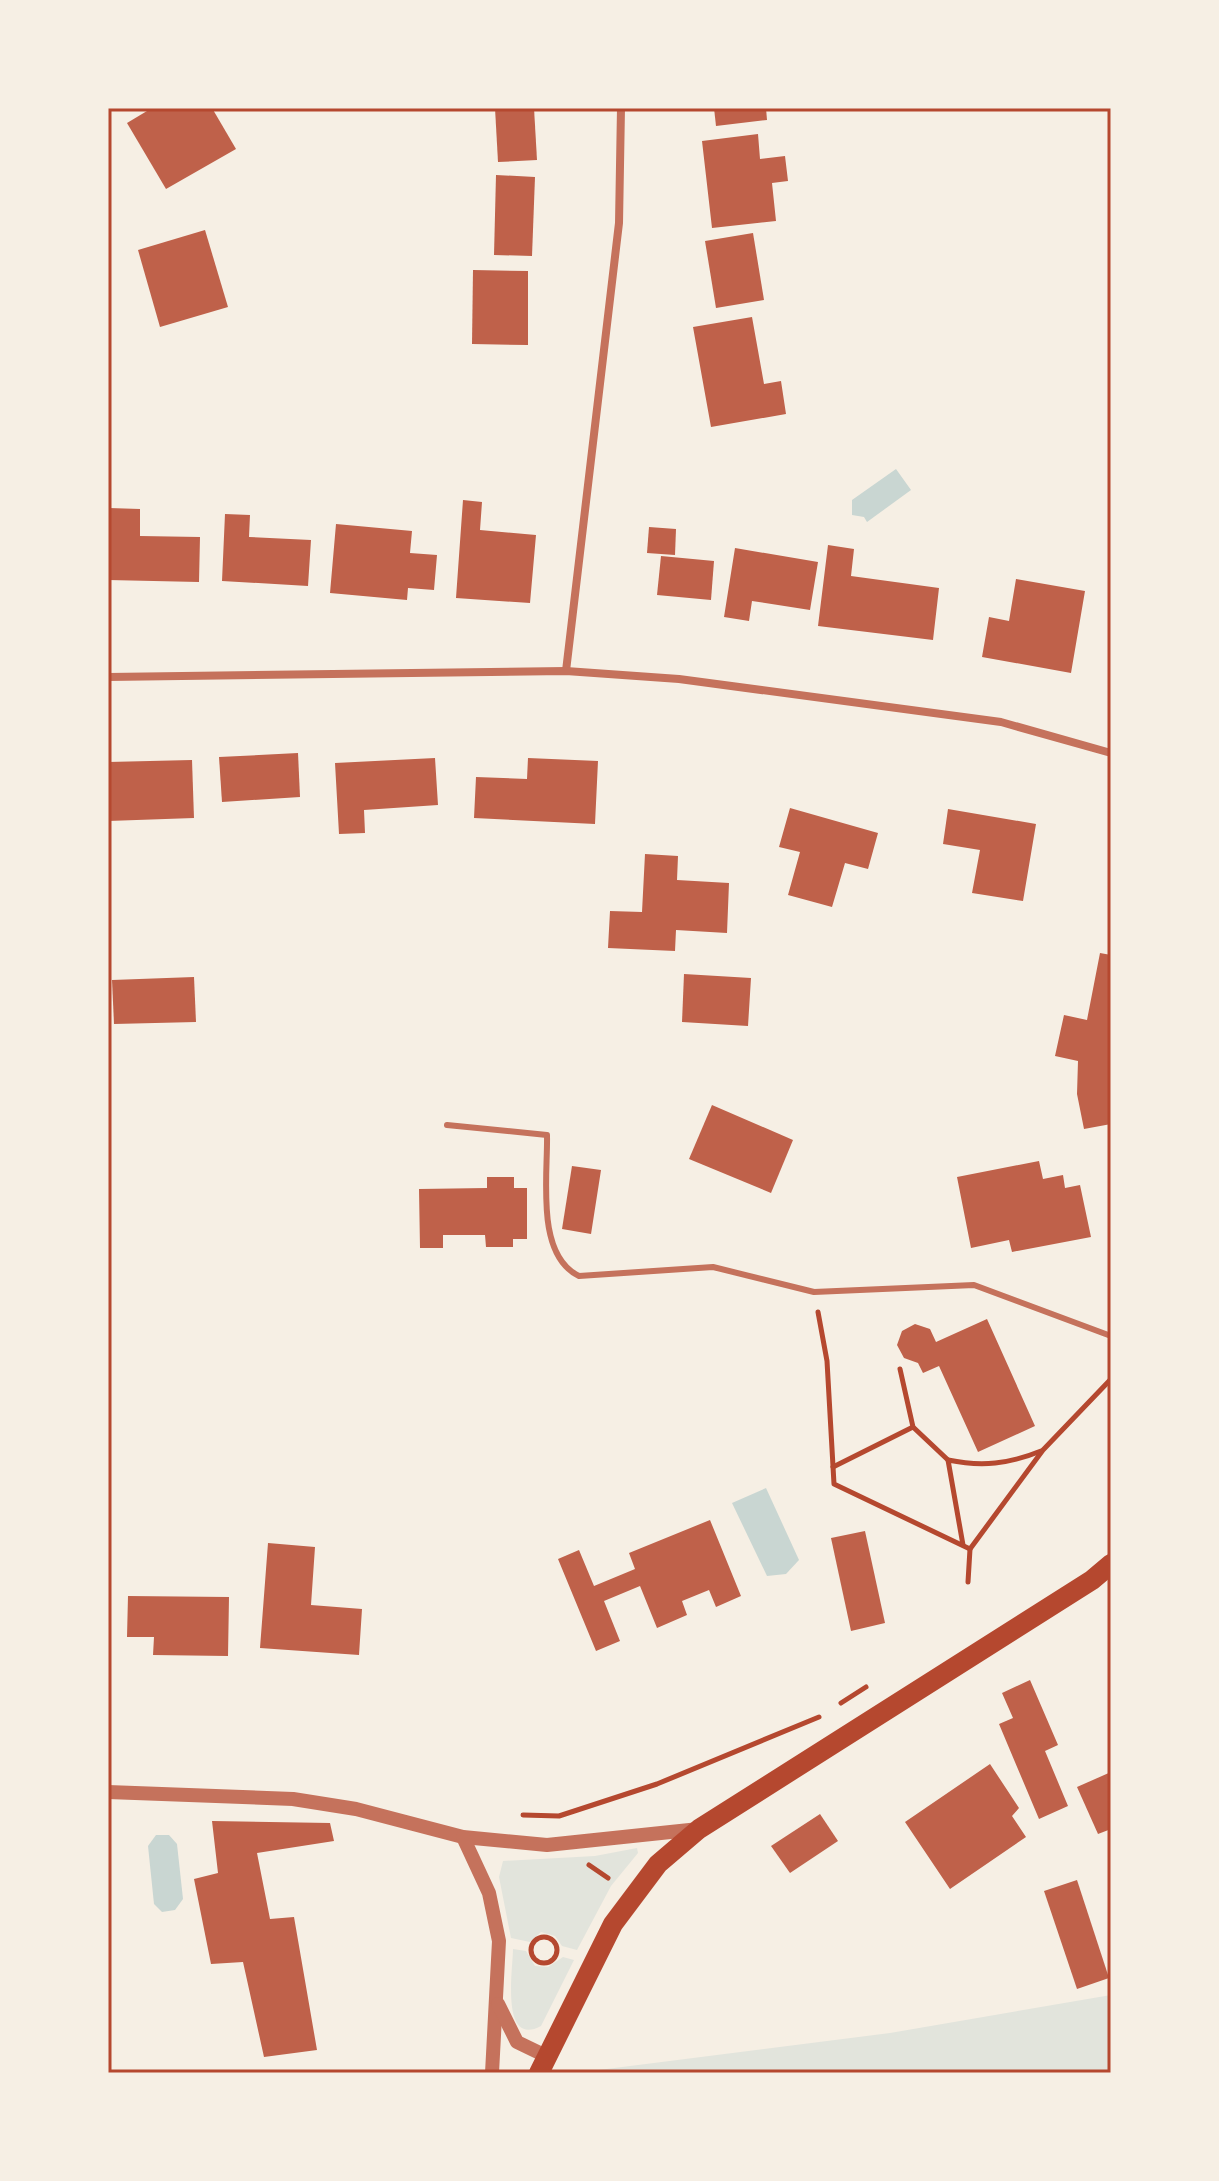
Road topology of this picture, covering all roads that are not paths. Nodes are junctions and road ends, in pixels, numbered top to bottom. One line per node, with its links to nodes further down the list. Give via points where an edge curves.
1 (621, 108): 2 (street, via 619,223)
2 (566, 671): 3 (street); 4 (street, via 679,679 1001,722)
3 (108, 677)
4 (1111, 753)
5 (447, 1125): 6 (lane, via 547,1135 550,1234 561,1262 579,1276 713,1267 814,1292 974,1285)
6 (1111, 1336)
7 (1111, 1564): 9 (main road)
8 (108, 1792): 10 (street, via 293,1799)
9 (699, 1829): 10 (street, via 547,1845); 12 (main road, via 658,1864 613,1924)
10 (463, 1837): 11 (street, via 489,1893 497,1925)
11 (498, 2003): 12 (street, via 517,2042); 13 (street, via 491,2031)
12 (542, 2065)
13 (492, 2073)

